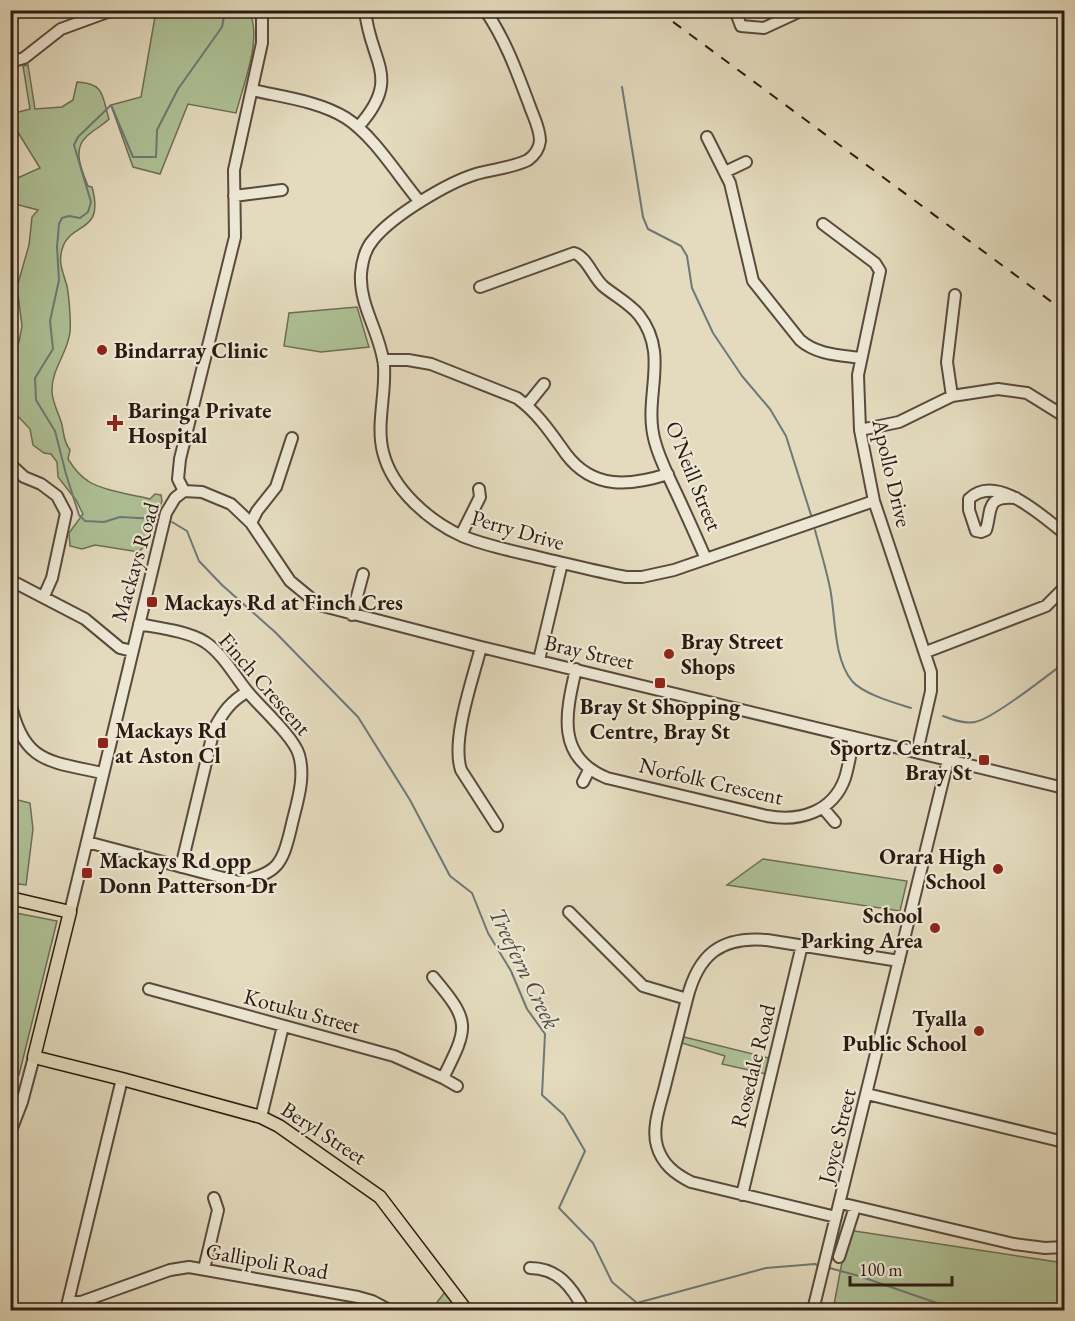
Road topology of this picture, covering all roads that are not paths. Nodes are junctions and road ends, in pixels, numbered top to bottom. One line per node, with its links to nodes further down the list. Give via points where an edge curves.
1 (258, 10): 8 (street, Mackays Road, via 262,18 262,43)
2 (364, 10): 9 (street, via 381,83 375,106)
3 (485, 10): 15 (street, Perry Drive, via 502,38 538,128 538,150 521,164 474,175)
4 (735, 10): 5 (street, via 741,26 764,28)
5 (803, 10)
6 (112, 11): 7 (street, via 61,29 24,58)
7 (10, 62)
8 (252, 90): 9 (street, via 319,106); 14 (street, Mackays Road, via 236,156)
9 (358, 127): 15 (street)
10 (707, 137): 12 (street)
11 (747, 162): 12 (street)
12 (725, 172): 19 (street, via 756,287 808,347)
13 (282, 190): 14 (street)
14 (234, 196): 30 (street, Mackays Road, via 233,247 179,465 178,479)
15 (420, 202): 20 (street, Perry Drive, via 372,240 364,255 363,295)
16 (823, 224): 19 (street, Apollo Drive, via 879,267)
17 (480, 287): 28 (street, O'Neill Street, via 569,253 581,256 597,279 640,316 651,336 656,369 650,420)
18 (955, 295): 22 (street, via 947,362)
19 (861, 358): 25 (street, Apollo Drive, via 857,392)
20 (383, 360): 23 (street, via 430,364); 35 (street, Perry Drive, via 381,439 387,463 408,497)
21 (544, 384): 23 (street)
22 (952, 396): 24 (street, via 982,390 1018,390); 25 (street, via 899,422)
23 (527, 405): 28 (street, via 574,463 595,477 633,483)
24 (1065, 416)
25 (860, 430): 32 (street, Apollo Drive)
26 (292, 438): 33 (street, via 276,487)
27 (10, 464): 41 (street, via 24,477 57,495 66,513 52,579)
28 (668, 474): 36 (street, O'Neill Street)
29 (479, 489): 35 (street, via 480,498)
30 (184, 491): 33 (street, Bray Street, via 202,492 231,504); 43 (street, Mackays Road, via 168,507)
31 (1016, 498): 31 (street, via 993,503 986,530 976,531 968,506 972,497 991,491); 34 (street)
32 (874, 501): 36 (street, Perry Drive); 46 (street, Apollo Drive)
33 (251, 523): 42 (street, Bray Street, via 290,581 320,605)
34 (1065, 533)
35 (461, 535): 37 (street, Perry Drive)
36 (706, 559): 37 (street, Perry Drive, via 642,577)
37 (562, 563): 47 (street)
38 (363, 574): 42 (street)
39 (10, 580): 41 (street)
40 (1065, 588): 46 (street, via 1046,606)
41 (44, 596): 45 (street, via 86,619 120,648)
42 (352, 615): 44 (street, Bray Street)
43 (139, 624): 45 (street, Mackays Road); 49 (street, Finch Crescent, via 205,642)
44 (481, 647): 47 (street, Bray Street); 60 (street, via 465,712 459,763)
45 (132, 651): 55 (street, Mackays Road)
46 (926, 652): 52 (street, Apollo Drive, via 932,686)
47 (539, 660): 48 (street, Bray Street)
48 (576, 669): 51 (street, Bray Street); 54 (street, via 566,724 572,746)
49 (248, 692): 62 (street, via 223,712 214,729); 62 (street, Finch Crescent, via 299,754 302,777 286,846 278,865 263,877 239,882)
50 (10, 701): 55 (street, via 19,734 40,757)
51 (854, 737): 52 (street, Bray Street); 58 (street, via 844,781)
52 (917, 752): 53 (street, Bray Street)
53 (948, 760): 57 (street, Bray Street); 67 (street, Joyce Street)
54 (590, 770): 56 (street); 58 (street, Norfolk Crescent, via 607,778 778,819 800,818)
55 (102, 772): 61 (street, Mackays Road)
56 (583, 782)
57 (1065, 788)
58 (823, 808): 59 (street)
59 (835, 822)
60 (497, 826)
61 (87, 843): 62 (street, Finch Crescent); 64 (street, Mackays Road)
62 (181, 867)
63 (10, 898): 64 (main road)
64 (70, 912): 72 (main road, Mackays Road)
65 (569, 912): 70 (street, via 643,986)
66 (802, 945): 67 (street); 70 (street, via 750,938 717,948 698,968); 80 (street, Rosedale Road)
67 (899, 961): 76 (street, Joyce Street)
68 (433, 977): 73 (street, via 457,1006 462,1022 462,1038)
69 (149, 989): 71 (street, Kotuku Street)
70 (687, 999): 80 (street, via 658,1118 656,1144 661,1157 678,1176)
71 (283, 1026): 73 (street, Kotuku Street, via 394,1056); 77 (street)
72 (34, 1057): 74 (main road, Beryl Street); 78 (street)
73 (443, 1078): 75 (street, Kotuku Street)
74 (122, 1079): 77 (main road, Beryl Street); 89 (street)
75 (457, 1086)
76 (867, 1094): 79 (street); 82 (street, Joyce Street)
77 (261, 1117): 91 (main road, Beryl Street, via 380,1197)
78 (12, 1125)
79 (1065, 1142)
80 (742, 1195): 84 (street)
81 (214, 1198): 88 (street, via 218,1210)
82 (840, 1203): 83 (street); 84 (street, Joyce Street)
83 (855, 1207): 85 (street, via 1014,1244); 86 (street)
84 (836, 1217): 93 (street, Joyce Street)
85 (1065, 1247)
86 (839, 1257)
87 (530, 1268): 92 (street, via 542,1268 557,1275 568,1284)
88 (204, 1269): 89 (street, Gallipoli Road, via 170,1270); 90 (street, Gallipoli Road, via 358,1297)
89 (67, 1306)
90 (387, 1310)
91 (466, 1311)
92 (584, 1311)
93 (813, 1311)

